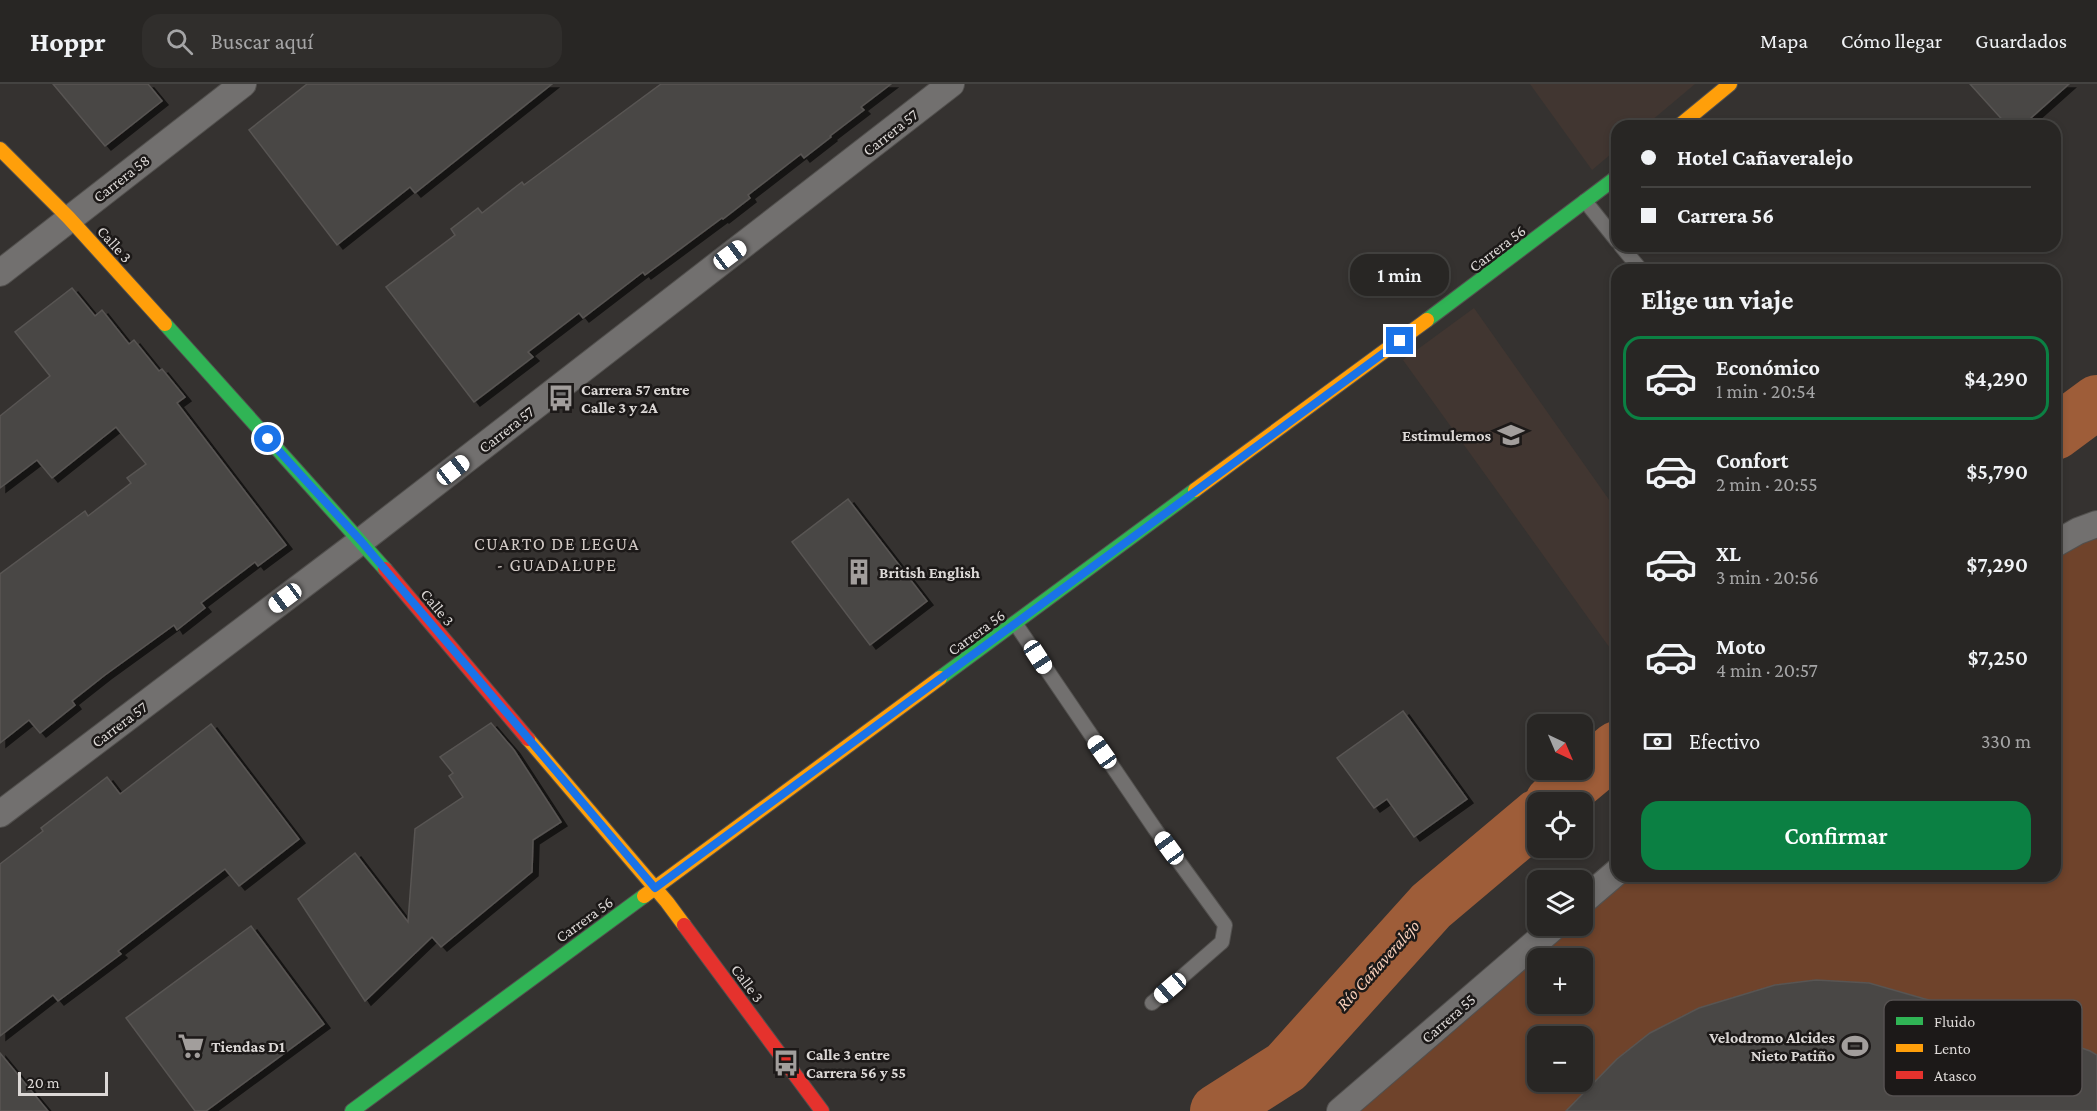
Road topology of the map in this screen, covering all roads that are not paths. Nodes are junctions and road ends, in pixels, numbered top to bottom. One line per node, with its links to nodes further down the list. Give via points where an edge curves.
1 (243, 84): 8 (street, Carrera 58)
2 (951, 84): 14 (street, Carrera 57)
3 (1730, 84): 4 (street)
4 (1686, 120)
5 (0, 149): 8 (street, Calle 3)
6 (1611, 182): 7 (street, Carrera 56)
7 (1585, 201): 9 (lane); 16 (street, Carrera 56)
8 (69, 218): 12 (street, Carrera 58); 14 (street, Calle 3)
9 (1611, 234)
10 (1626, 252): 11 (lane)
11 (1636, 264)
12 (0, 273)
13 (2097, 524): 15 (street)
14 (361, 541): 17 (street, Carrera 57); 19 (street, Calle 3)
15 (2061, 541)
16 (1015, 623): 19 (street, Carrera 56); 22 (lane, via 1225,925 1222,942)
17 (0, 814)
18 (1611, 877): 20 (street)
19 (655, 888): 23 (street, Carrera 56); 24 (street, Calle 3)
20 (1593, 893)
21 (1543, 936): 25 (street, Carrera 55)
22 (1152, 1003)
23 (352, 1111)
24 (822, 1111)
25 (1340, 1111)

